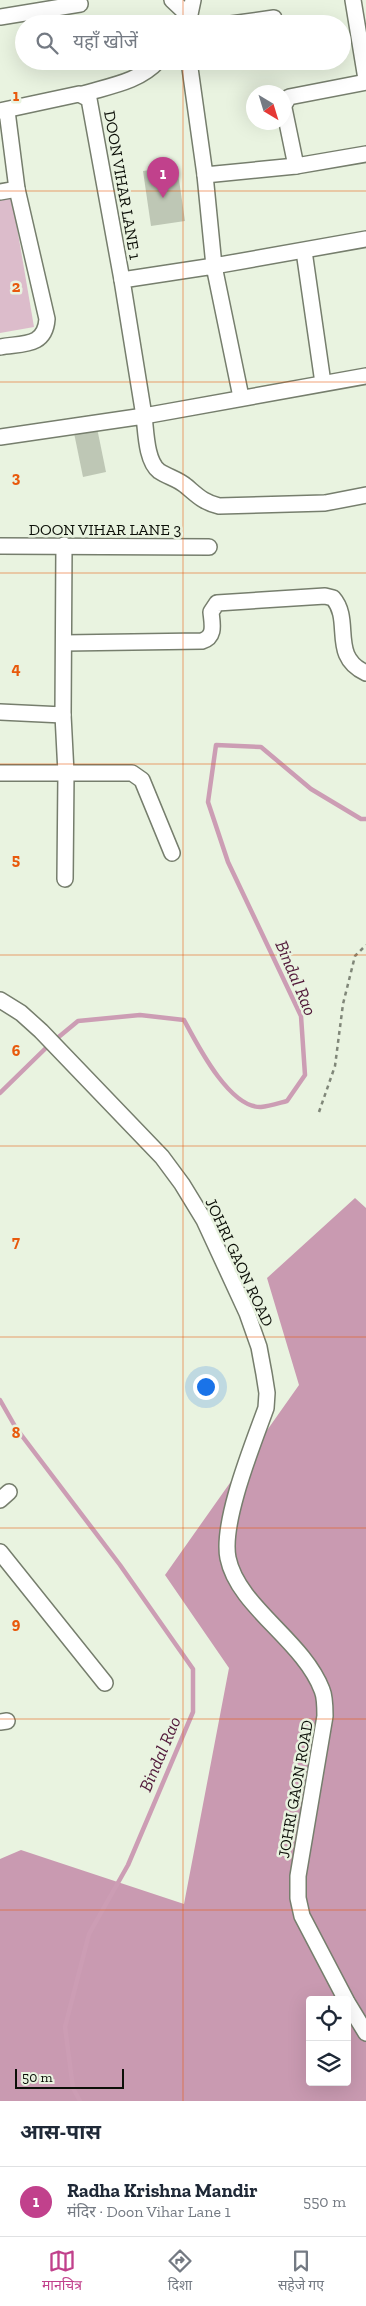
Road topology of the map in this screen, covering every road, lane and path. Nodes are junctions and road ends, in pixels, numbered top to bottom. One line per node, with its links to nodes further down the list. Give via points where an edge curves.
1 (172, 0): 5 (street)
2 (194, 0): 6 (street)
3 (354, 0): 10 (street)
4 (80, 4): 7 (street)
5 (184, 15)
6 (190, 15)
7 (0, 17)
8 (150, 70): 11 (street, via 130,80)
9 (190, 70): 17 (street)
10 (366, 81): 12 (street)
11 (83, 94): 13 (street); 23 (street, DOON VIHAR LANE 1, via 89,99)
12 (291, 96)
13 (4, 111): 18 (street)
14 (289, 130): 16 (street)
15 (366, 154): 16 (street)
16 (296, 166): 17 (street)
17 (205, 175): 22 (street)
18 (17, 189): 19 (street); 24 (street, via 47,319 39,340)
19 (0, 192)
20 (366, 239): 21 (street)
21 (304, 251): 22 (street); 26 (street)
22 (214, 266): 23 (street); 27 (street)
23 (122, 280): 28 (street, DOON VIHAR LANE 1)
24 (0, 347)
25 (366, 376): 26 (street)
26 (323, 383): 27 (street)
27 (241, 397): 28 (street)
28 (144, 416): 29 (street); 30 (street, DOON VIHAR LANE 1, via 151,459 156,468 180,481 208,503 218,506 325,503)
29 (0, 437)
30 (366, 495)
31 (64, 545): 32 (street, DOON VIHAR LANE 3); 33 (street, DOON VIHAR LANE 3); 34 (street)
32 (0, 546)
33 (209, 547)
34 (64, 643): 35 (street, via 202,641 212,633 211,612 217,603 325,596 333,598 339,608 347,658); 37 (street)
35 (366, 673)
36 (0, 712): 37 (street)
37 (63, 715): 39 (street)
38 (0, 773): 39 (street)
39 (66, 773): 40 (street, via 124,772 138,776); 41 (street)
40 (172, 853)
41 (65, 879)
42 (366, 945): 44 (path, via 355,956 343,1004 335,1066)
43 (0, 1000): 47 (street, JOHRI GAON ROAD, via 41,1031 162,1157 212,1236 259,1346 267,1393 266,1408 233,1511 228,1557 244,1592 311,1666 323,1692 325,1716 298,1876 298,1898 302,1916)
44 (318, 1112)
45 (0, 1552): 46 (street)
46 (105, 1683)
47 (344, 1996)
48 (351, 2008): 49 (street, JOHRI GAON ROAD)
49 (366, 2033)

